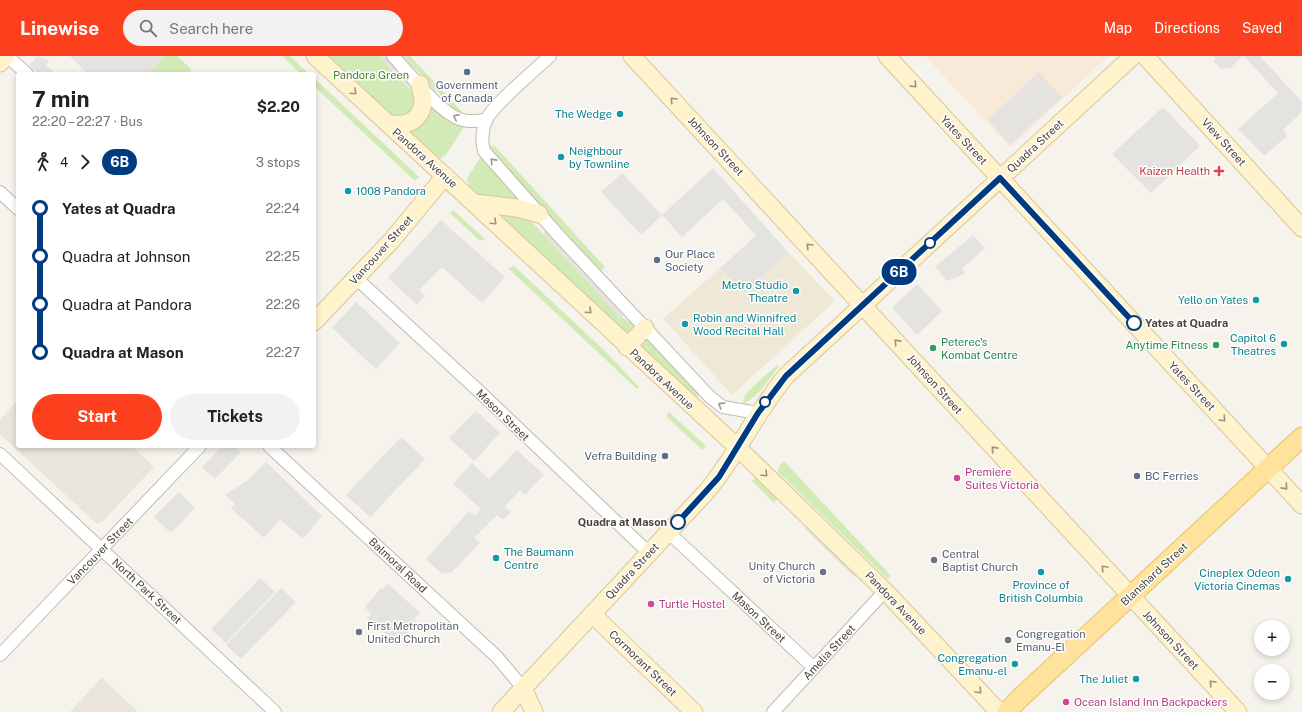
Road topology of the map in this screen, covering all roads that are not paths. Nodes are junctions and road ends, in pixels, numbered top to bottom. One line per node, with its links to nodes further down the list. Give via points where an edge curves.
1 (7, 56): 9 (main road); 10 (street)
2 (315, 56): 13 (main road, Pandora Avenue, one-way to 13)
3 (393, 56): 11 (street)
4 (550, 56): 12 (street)
5 (632, 56): 22 (main road, Johnson Street, one-way to 5)
6 (887, 56): 15 (main road, Yates Street, one-way to 15)
7 (1133, 56): 15 (main road, Quadra Street)
8 (1145, 56): 20 (main road, View Street)
9 (0, 63)
10 (25, 72)
11 (420, 84): 12 (street, one-way to 11, via 463,121 454,117); 13 (main road, via 423,103 415,120 397,126)
12 (487, 119): 19 (street, Pandora Avenue, one-way to 12, via 484,151 482,139)
13 (386, 123): 14 (main road, Pandora Avenue)
14 (445, 176): 17 (main road, Pandora Avenue); 21 (main road, Vancouver Street, via 402,229)
15 (1000, 178): 22 (main road, Quadra Street); 32 (main road, Yates Street, one-way to 32)
16 (0, 192): 18 (street)
17 (475, 203): 19 (main road, via 517,208); 25 (main road, Pandora Avenue, one-way to 25)
18 (16, 207)
19 (540, 214): 24 (street, Pandora Avenue)
20 (1302, 228)
21 (356, 278): 23 (main road, Vancouver Street); 36 (street, Mason Street)
22 (863, 305): 26 (main road, Quadra Street, via 786,376); 38 (main road, Johnson Street, one-way to 22)
23 (316, 320)
24 (645, 328): 25 (main road); 26 (street, Pandora Avenue, one-way to 24, via 723,408)
25 (628, 346): 28 (main road, Pandora Avenue)
26 (758, 413): 28 (main road, Quadra Street)
27 (1302, 437): 32 (main road, Blanshard Street)
28 (737, 447): 34 (main road, Quadra Street, via 719,477); 37 (main road, Pandora Avenue, one-way to 37)
29 (198, 448): 35 (street, Vancouver Street)
30 (271, 448): 42 (street, Balmoral Road, via 497,657)
31 (0, 454): 35 (street, North Park Street)
32 (1268, 468): 33 (main road, Yates Street, one-way to 33); 38 (main road, Blanshard Street)
33 (1302, 505)
34 (668, 532): 36 (main road, Quadra Street); 41 (street, Mason Street)
35 (102, 549): 40 (street, Vancouver Street); 43 (street, North Park Street)
36 (649, 553): 39 (main road, Quadra Street)
37 (885, 591): 41 (street, Amelia Street); 48 (main road, Pandora Avenue, one-way to 48)
38 (1131, 596): 49 (main road, Blanshard Street); 50 (main road, Johnson Street, one-way to 38)
39 (592, 614): 42 (main road, Quadra Street); 46 (main road, Cormorant Street)
40 (4, 651)
41 (814, 668): 47 (street, Amelia Street)
42 (523, 688): 44 (main road, Quadra Street); 45 (main road)
43 (275, 712)
44 (501, 712)
45 (534, 712)
46 (694, 712)
47 (773, 712)
48 (999, 712)
49 (1007, 712)
50 (1238, 712)

